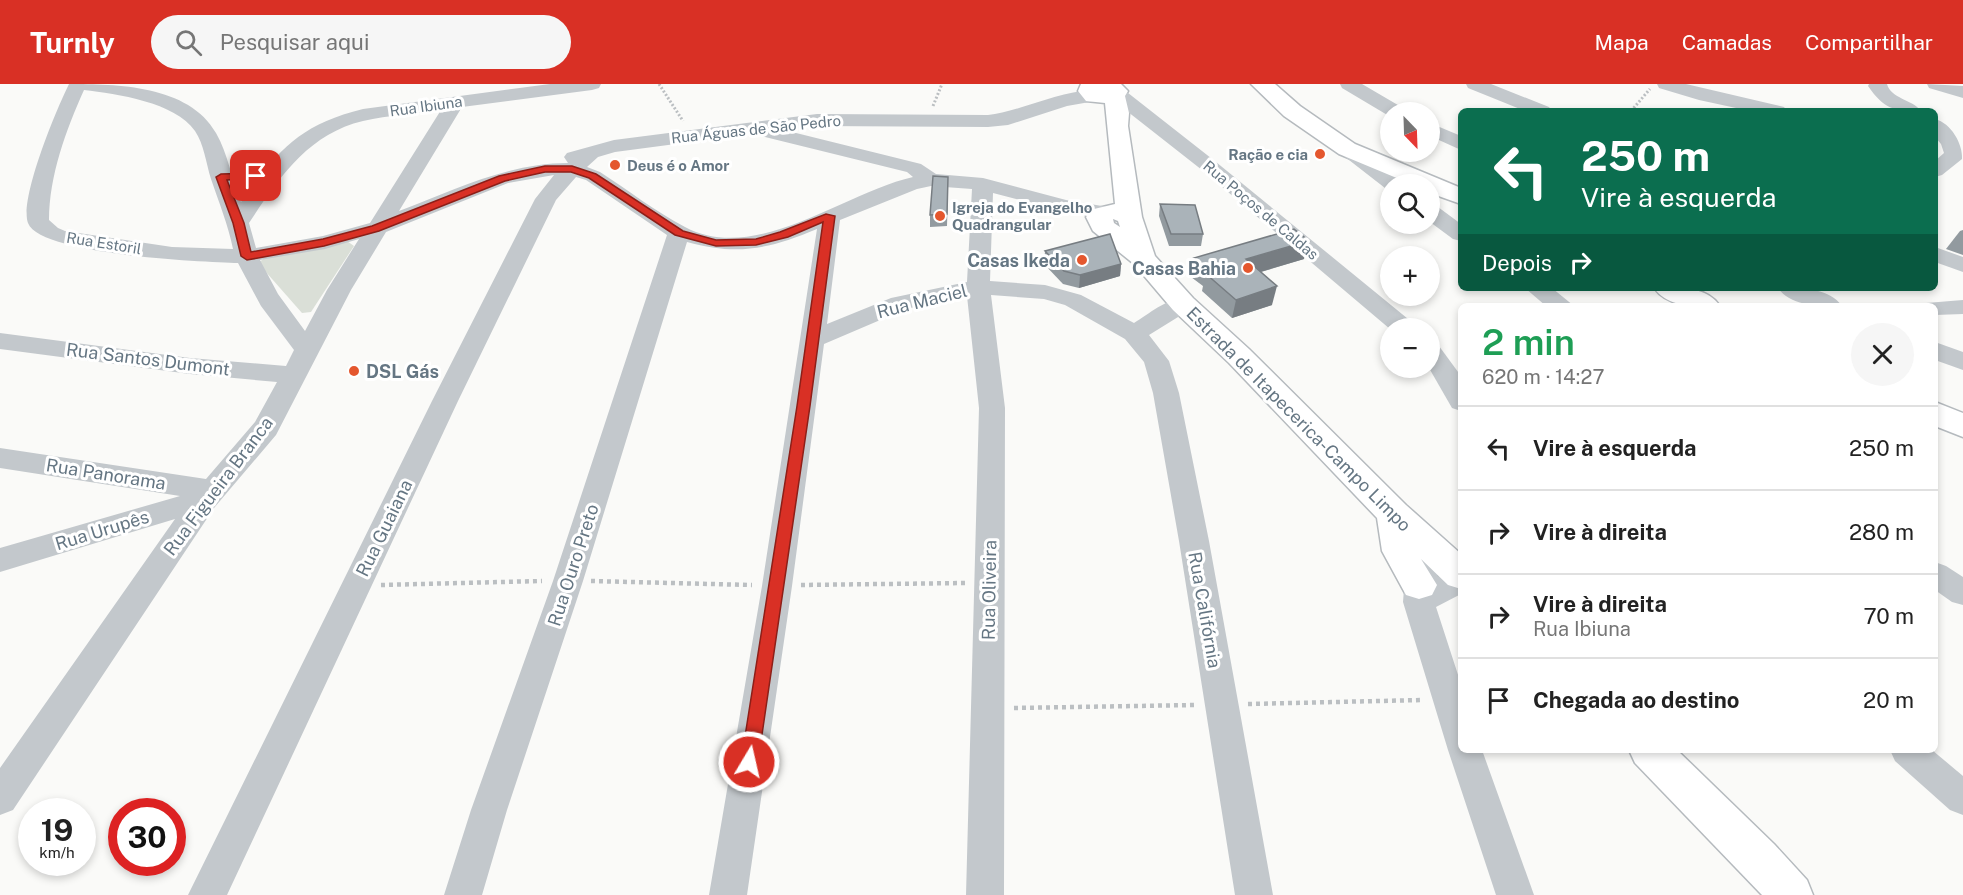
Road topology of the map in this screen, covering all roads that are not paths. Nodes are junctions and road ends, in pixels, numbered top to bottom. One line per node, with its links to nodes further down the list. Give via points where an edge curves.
1 (79, 84): 11 (street); 45 (street, Rua Estoril, via 59,126 37,208 38,222 50,233 96,244 190,255)
2 (125, 84): 11 (street)
3 (172, 84): 14 (street, via 159,93)
4 (592, 84): 15 (street, Rua Ibiuna)
5 (1262, 84): 26 (main road, via 1292,111)
6 (1349, 84): 16 (street)
7 (1475, 84): 17 (street)
8 (1666, 84): 18 (street)
9 (1878, 84): 19 (street, via 1886,98)
10 (1936, 84): 13 (street)
11 (101, 87): 14 (street)
12 (1102, 90): 20 (street, Rua Poços de Caldas); 22 (street, Rua Águas de São Pedro, via 988,122 842,118); 23 (main road)
13 (1963, 92)
14 (158, 101): 33 (street, via 182,110 202,126)
15 (456, 102): 30 (street, Rua Ibiuna, via 328,124 296,147); 41 (street, Rua Figueira Branca)
16 (1380, 102)
17 (1535, 108)
18 (1764, 108)
19 (1905, 108)
20 (1157, 124): 23 (street); 57 (street, Rua Poços de Caldas)
21 (1938, 128): 28 (street)
22 (754, 129): 29 (street, Rua Águas de São Pedro, via 692,136); 34 (street, via 914,168)
23 (1118, 132): 38 (main road, via 1124,184)
24 (1440, 134): 25 (street)
25 (1458, 143)
26 (1347, 149): 32 (street); 36 (main road)
27 (1938, 149): 28 (street)
28 (1959, 157): 31 (street)
29 (560, 165): 41 (street, Rua Águas de São Pedro, via 472,191); 43 (street, via 593,176); 85 (street, Rua Guaiana)
30 (277, 168): 33 (street, Rua Ibiuna); 40 (street, Rua Ibiuna)
31 (1938, 169)
32 (1380, 175)
33 (237, 177): 40 (street)
34 (930, 179): 35 (street, Estrada de Itapecerica-Campo Limpo); 37 (street)
35 (983, 184): 38 (street, Estrada de Itapecerica-Campo Limpo); 47 (street, Rua Oliveira)
36 (1458, 196)
37 (830, 216): 43 (street, via 784,235 745,244 716,243); 59 (street)
38 (1114, 219): 54 (main road, Estrada de Itapecerica-Campo Limpo)
39 (1440, 219): 42 (street)
40 (238, 223): 45 (street)
41 (376, 228): 45 (street, Rua Águas de São Pedro); 61 (street, Rua Figueira Branca)
42 (1458, 232)
43 (679, 233): 86 (street, Rua Ouro Preto)
44 (1938, 255): 46 (street)
45 (247, 256): 61 (street, via 278,314)
46 (1963, 265)
47 (978, 287): 58 (street, Rua Maciel, via 1061,295); 59 (street, Rua Maciel, via 899,303); 88 (street, Rua Oliveira, via 992,408)
48 (1541, 291): 51 (street)
49 (1674, 291): 52 (main road)
50 (1797, 291): 53 (street)
51 (1558, 303)
52 (1700, 303)
53 (1823, 303)
54 (1183, 304): 58 (street); 71 (main road, Estrada de Itapecerica-Campo Limpo)
55 (1938, 308): 56 (street)
56 (1963, 308)
57 (1392, 318)
58 (1134, 333): 89 (street, Rua Califórnia, via 1156,361 1166,393)
59 (814, 339): 87 (street)
60 (0, 341): 65 (street, Rua Santos Dumont, via 190,366)
61 (307, 349): 65 (street, Rua Figueira Branca)
62 (1938, 351): 63 (street)
63 (1963, 362)
64 (1440, 364): 66 (street)
65 (296, 375): 70 (street, Rua Figueira Branca, via 266,428)
66 (1458, 396)
67 (1938, 414): 68 (main road)
68 (1963, 426)
69 (0, 458): 70 (street, Rua Panorama)
70 (208, 495): 73 (street, Rua Urupês); 83 (street, Rua Figueira Branca)
71 (1394, 514): 72 (main road, Estrada de Itapecerica-Campo Limpo); 77 (main road, via 1395,542)
72 (1433, 550): 74 (main road, Estrada de Itapecerica-Campo Limpo); 77 (street)
73 (0, 560)
74 (1458, 574)
75 (1938, 576): 78 (street)
76 (1458, 578): 77 (street)
77 (1419, 593): 79 (street)
78 (1963, 593)
79 (1458, 728)
80 (1466, 753): 90 (street)
81 (1652, 753): 91 (main road)
82 (1910, 753): 84 (street)
83 (0, 798)
84 (1963, 798)
85 (207, 895)
86 (463, 895)
87 (728, 895)
88 (985, 895)
89 (1254, 895)
90 (1515, 895)
91 (1791, 895)

